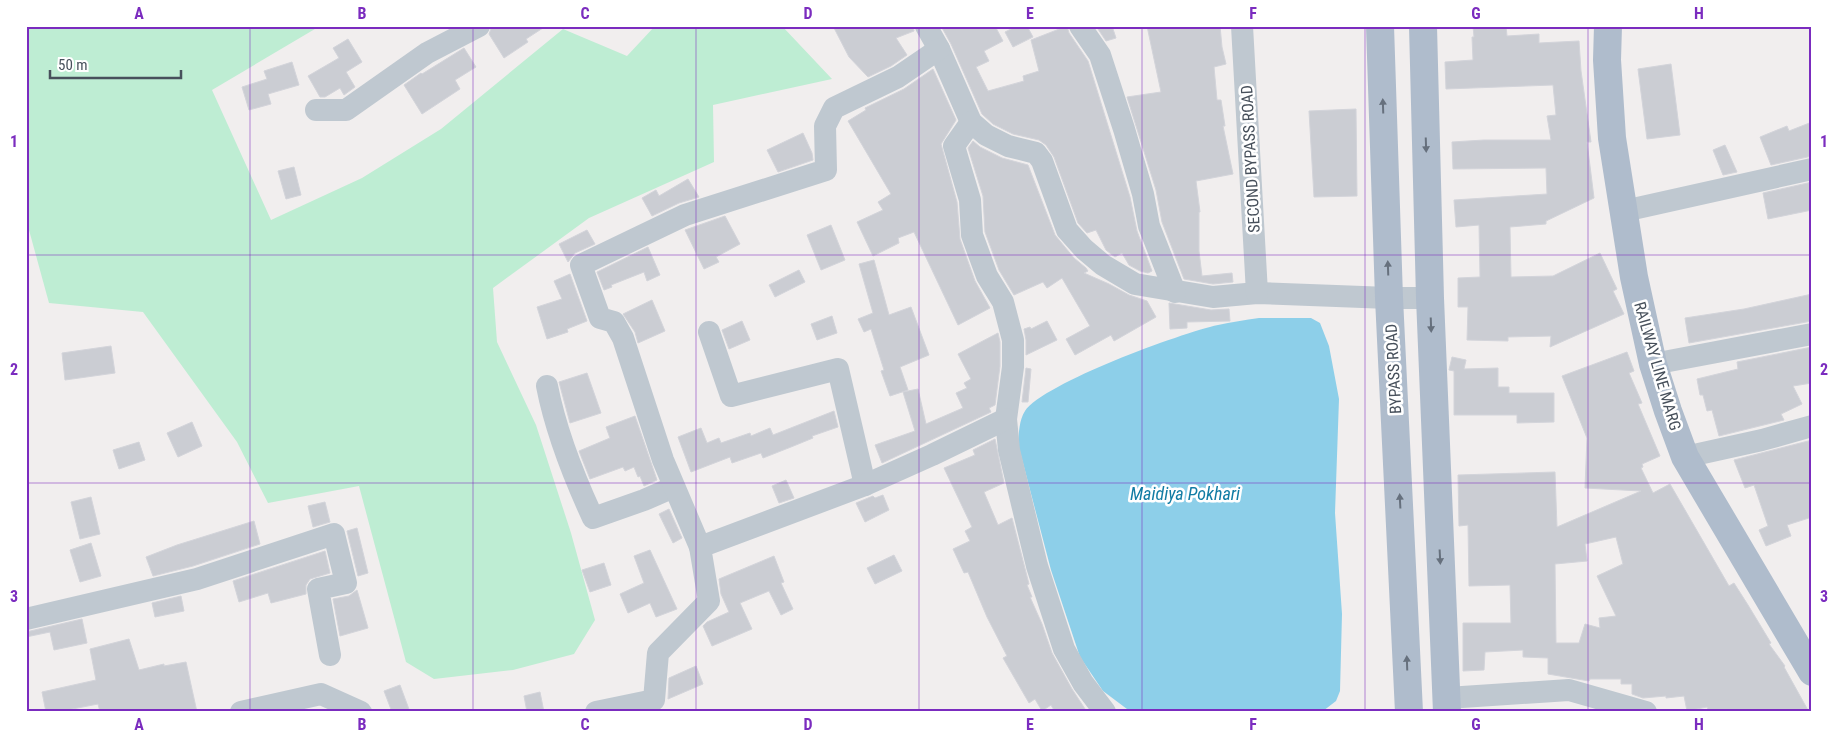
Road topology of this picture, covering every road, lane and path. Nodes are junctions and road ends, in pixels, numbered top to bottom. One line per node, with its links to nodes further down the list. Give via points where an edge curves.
1 (479, 26): 9 (street, via 427,54 346,110)
2 (926, 26): 8 (street)
3 (1080, 26): 13 (street, via 1100,55 1143,194 1149,226)
4 (1242, 26): 14 (street, SECOND BYPASS ROAD)
5 (1380, 26): 15 (main road, BYPASS ROAD, one-way to 5)
6 (1423, 26): 16 (main road, one-way to 16)
7 (1608, 26): 12 (main road, RAILWAY LINE MARG, via 1612,138)
8 (939, 49): 10 (street); 25 (street, via 898,76 834,108 825,126 826,170 685,216 581,264 600,318 614,322 623,338)
9 (316, 110)
10 (971, 122): 13 (street, via 986,135 1008,146 1036,152 1067,230 1103,265 1135,284); 21 (street, via 954,146 970,200 972,235 987,276 1003,302 1013,340)
11 (1812, 169): 12 (street)
12 (1624, 211): 19 (main road, RAILWAY LINE MARG)
13 (1175, 292): 14 (street, via 1213,297)
14 (1257, 293): 15 (street)
15 (1389, 298): 16 (street); 35 (main road, BYPASS ROAD, one-way to 15)
16 (1430, 298): 30 (main road, one-way to 30)
17 (708, 332): 24 (street, via 731,396 838,369)
18 (1812, 334): 19 (street)
19 (1653, 364): 23 (main road, RAILWAY LINE MARG)
20 (546, 386): 25 (street, via 574,476 593,518)
21 (1006, 419): 24 (street); 34 (street, via 1018,492 1037,566 1064,649 1083,683)
22 (1812, 426): 23 (street)
23 (1685, 458): 29 (main road, RAILWAY LINE MARG)
24 (865, 485): 26 (street)
25 (674, 487): 26 (street)
26 (700, 547): 33 (street, via 710,601 658,653 654,700)
27 (26, 619): 28 (street, via 197,579 334,534 346,582 318,589)
28 (330, 654)
29 (1812, 672)
30 (1447, 705): 36 (street, via 1569,690)
31 (241, 712): 32 (street, via 321,694)
32 (361, 712)
33 (596, 712)
34 (1105, 712)
35 (1409, 712)
36 (1646, 712)

